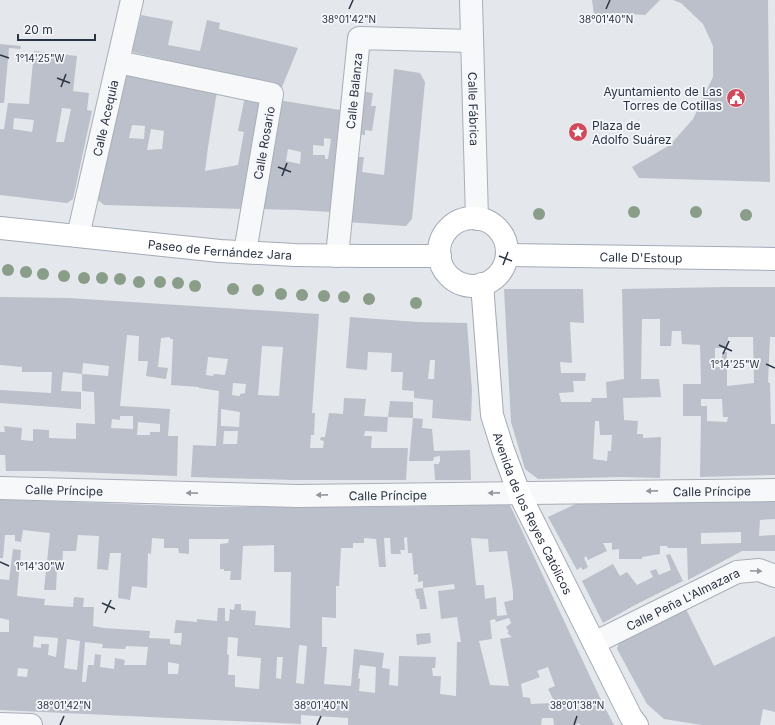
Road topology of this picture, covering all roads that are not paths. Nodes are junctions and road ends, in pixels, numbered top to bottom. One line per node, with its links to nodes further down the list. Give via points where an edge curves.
1 (132, 0): 4 (street, Calle Acequia)
2 (471, 0): 3 (street, Calle Fábrica)
3 (472, 41): 5 (street, Calle Fábrica); 10 (street, Calle Balanza, via 359,38)
4 (118, 62): 7 (street, Calle Acequia); 8 (street, Calle Rosario, via 272,94)
5 (477, 219): 9 (main road, via 494,225 502,233); 11 (main road, via 462,220 452,226 440,245)
6 (0, 228): 7 (main road, Paseo de Fernández Jara)
7 (78, 236): 8 (main road, Paseo de Fernández Jara)
8 (245, 252): 10 (main road, Paseo de Fernández Jara)
9 (507, 255): 12 (main road, Calle D'Estoup); 13 (main road, via 498,275)
10 (337, 256): 11 (main road, Paseo de Fernández Jara)
11 (440, 256): 13 (main road, via 442,266 457,282 467,286)
12 (775, 259)
13 (482, 284): 16 (main road, Avenida de los Reyes Católicos, via 492,415)
14 (0, 488): 16 (street, Calle Príncipe, one-way to 14, via 298,496)
15 (775, 490): 16 (street, Calle Príncipe, one-way to 16)
16 (520, 493): 18 (main road, Avenida de los Reyes Católicos)
17 (775, 576): 18 (street, Calle Peña L'Almazara, one-way to 17, via 738,572 758,570)
18 (594, 643): 21 (main road, Avenida de los Reyes Católicos)
19 (0, 724): 20 (street)
20 (31, 725)
21 (637, 725)

